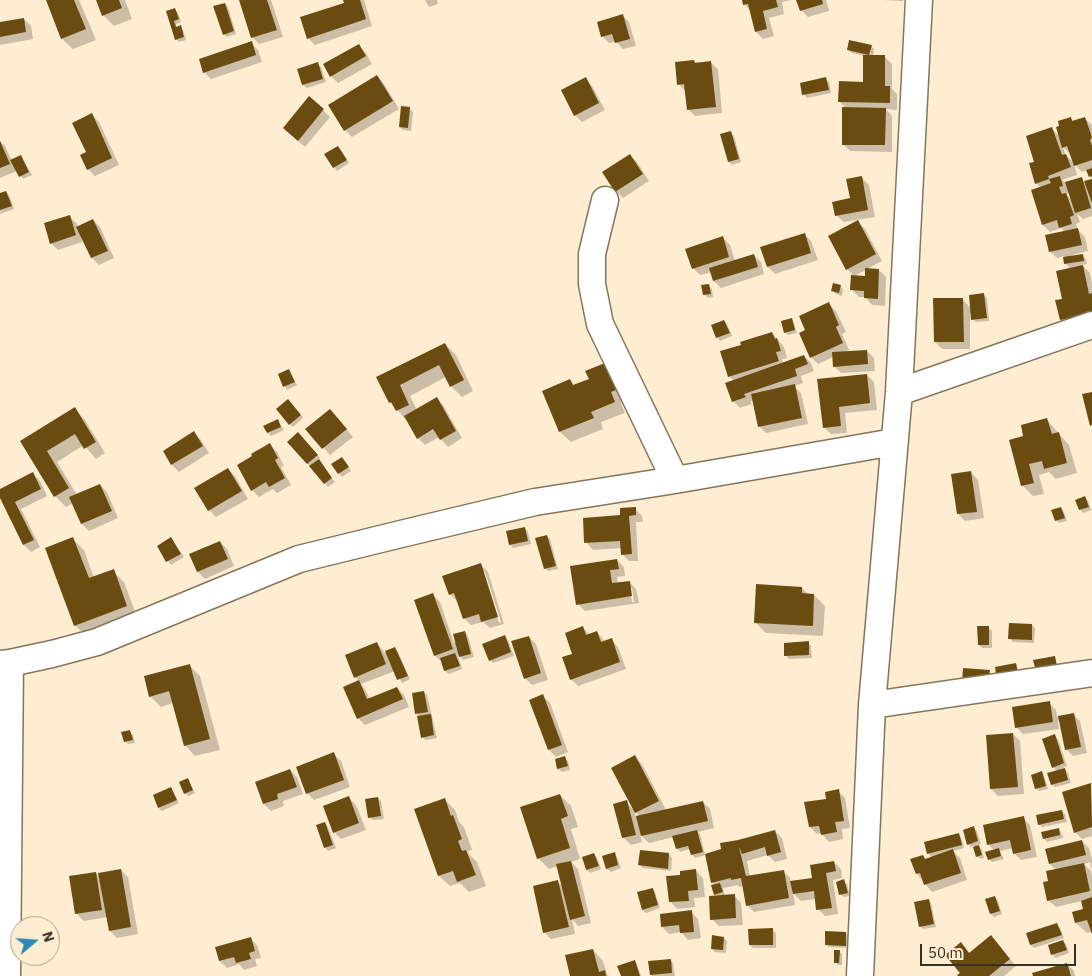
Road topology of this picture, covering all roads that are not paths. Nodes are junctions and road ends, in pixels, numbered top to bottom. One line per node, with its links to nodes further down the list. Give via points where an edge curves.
1 (919, 0): 4 (street)
2 (605, 200): 6 (street, via 592,254 592,284 600,324)
3 (1092, 325): 4 (street)
4 (899, 392): 5 (street)
5 (894, 442): 6 (street); 9 (street)
6 (675, 480): 7 (street, via 535,502 299,559 98,642)
7 (5, 663): 10 (street)
8 (1092, 673): 9 (street)
9 (872, 705): 11 (street)
10 (7, 976)
11 (860, 976)

